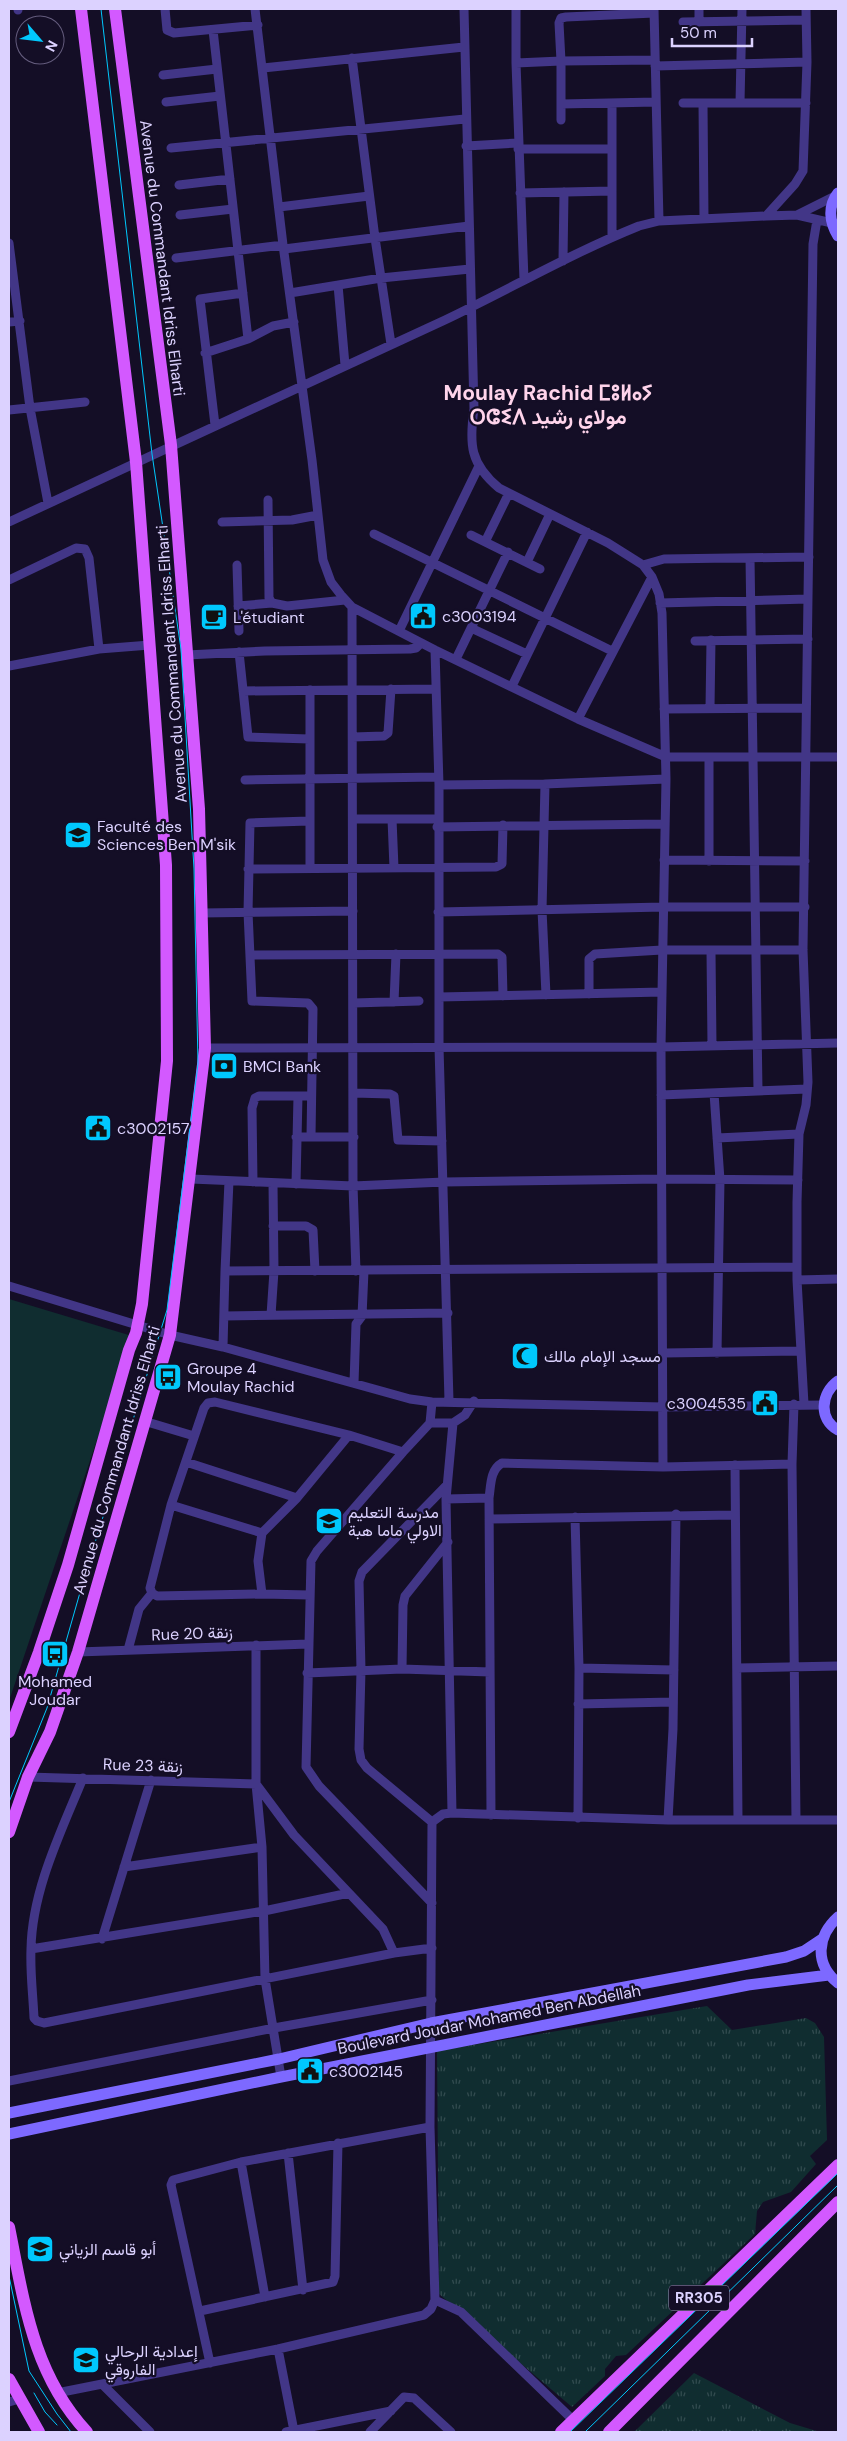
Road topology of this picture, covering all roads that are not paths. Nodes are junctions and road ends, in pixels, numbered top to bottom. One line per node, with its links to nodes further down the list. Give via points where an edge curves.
1 (82, 9): 91 (main road, Avenue du Commandant Idriss Elharti)
2 (115, 9): 90 (main road, Avenue du Commandant Idriss Elharti)
3 (165, 9): 17 (street, via 167,30 171,33)
4 (255, 9): 16 (street)
5 (464, 9): 18 (street)
6 (516, 9): 22 (street)
7 (699, 9): 15 (street)
8 (742, 9): 13 (street)
9 (806, 9): 12 (street)
10 (654, 11): 11 (street); 23 (street)
11 (608, 12): 20 (street, via 561,18)
12 (806, 20): 13 (street); 21 (street)
13 (742, 21): 15 (street); 24 (street)
14 (684, 22): 15 (street)
15 (699, 22)
16 (258, 25): 17 (street); 25 (street)
17 (213, 30): 26 (street)
18 (464, 48): 19 (street); 37 (street)
19 (352, 58): 25 (street); 39 (street)
20 (561, 61): 22 (street); 23 (street); 35 (street)
21 (807, 62): 24 (street); 34 (street)
22 (516, 63): 43 (street)
23 (655, 63): 24 (street); 30 (street)
24 (741, 63): 33 (street)
25 (263, 68): 40 (street)
26 (217, 69): 27 (street); 28 (street)
27 (163, 75)
28 (220, 96): 29 (street); 41 (street)
29 (166, 102)
30 (656, 102): 36 (street); 60 (street)
31 (683, 103): 32 (street)
32 (703, 103): 33 (street); 58 (street)
33 (740, 103): 34 (street)
34 (806, 103): 56 (street, via 803,170 795,184)
35 (561, 104): 36 (street); 38 (street)
36 (612, 104): 45 (street)
37 (466, 119): 39 (street); 42 (street)
38 (561, 120)
39 (361, 128): 40 (street); 52 (street)
40 (272, 137): 41 (street); 53 (street)
41 (226, 142): 44 (street); 46 (street)
42 (466, 146): 43 (street); 62 (street)
43 (518, 146): 45 (street); 50 (street)
44 (171, 148)
45 (612, 149): 48 (street)
46 (230, 179): 47 (street); 54 (street)
47 (179, 185)
48 (612, 191): 49 (street); 64 (street)
49 (564, 192): 50 (street); 70 (street)
50 (520, 193): 73 (street)
51 (838, 194): 57 (street); 61 (main road, via 831,210)
52 (370, 196): 53 (street); 65 (street)
53 (279, 207): 67 (street)
54 (233, 209): 55 (street); 68 (street)
55 (180, 215)
56 (766, 216): 57 (street); 58 (street)
57 (797, 216): 59 (street)
58 (704, 219): 60 (street)
59 (817, 220): 61 (street); 106 (street, via 812,244)
60 (659, 221): 64 (street)
61 (832, 224): 63 (main road)
62 (469, 226): 65 (street); 71 (street)
63 (838, 236)
64 (612, 237): 70 (street)
65 (375, 238): 67 (street); 72 (street)
66 (9, 243): 78 (street)
67 (283, 247): 68 (street); 76 (street)
68 (238, 251): 69 (street); 75 (street)
69 (176, 258)
70 (563, 261): 73 (street)
71 (470, 269): 72 (street); 77 (street)
72 (381, 278): 74 (street); 82 (street)
73 (524, 280): 77 (street)
74 (338, 285): 76 (street); 84 (street)
75 (243, 292): 81 (street); 83 (street, via 200,299)
76 (290, 293): 80 (street)
77 (471, 308): 82 (street); 92 (street, via 474,409 470,437)
78 (20, 321): 79 (street); 87 (street)
79 (9, 322)
80 (294, 322): 81 (street, via 273,326); 85 (street)
81 (248, 339): 83 (street)
82 (391, 344): 84 (street)
83 (205, 353): 89 (street)
84 (345, 365): 85 (street)
85 (302, 384): 89 (street); 97 (street)
86 (85, 402): 87 (street)
87 (30, 408): 88 (street); 95 (street)
88 (9, 410)
89 (215, 425): 90 (street)
90 (171, 445): 91 (street); 139 (main road, Avenue du Commandant Idriss Elharti)
91 (136, 462): 95 (street); 132 (main road, Avenue du Commandant Idriss Elharti)
92 (479, 466): 93 (street, via 489,480); 109 (street)
93 (509, 493): 96 (street); 104 (street)
94 (268, 500): 98 (street)
95 (48, 503): 99 (street)
96 (550, 514): 101 (street); 108 (street)
97 (318, 515): 98 (street); 117 (street, via 323,560 330,582)
98 (268, 520): 100 (street); 119 (street, via 269,598)
99 (9, 522)
100 (222, 522)
101 (587, 532): 111 (street); 123 (street)
102 (374, 534): 109 (street)
103 (471, 535): 104 (street)
104 (485, 542): 105 (street)
105 (508, 552): 108 (street); 115 (street)
106 (809, 557): 107 (street); 116 (street)
107 (750, 558): 111 (street, via 664,559); 118 (street)
108 (527, 562): 112 (street)
109 (432, 563): 115 (street); 126 (street)
110 (236, 565): 121 (street)
111 (643, 565): 113 (street)
112 (540, 569)
113 (652, 577): 120 (street); 136 (street)
114 (9, 580): 133 (street, via 76,548 86,549)
115 (489, 590): 123 (street); 124 (street)
116 (808, 599): 118 (street); 127 (street)
117 (345, 600): 119 (street, via 287,606); 122 (street)
118 (752, 601): 120 (street); 129 (street)
119 (272, 603): 121 (street)
120 (660, 603): 151 (street)
121 (238, 606): 125 (street)
122 (352, 607): 126 (street); 134 (street)
123 (545, 618): 136 (street); 138 (street)
124 (471, 628): 138 (street); 140 (street)
125 (239, 631)
126 (399, 631): 131 (street)
127 (808, 639): 129 (street); 150 (street)
128 (711, 640): 129 (street); 130 (street); 149 (street)
129 (752, 640): 148 (street)
130 (695, 641)
131 (421, 642): 134 (street, via 410,649); 135 (street)
132 (150, 645): 133 (street); 254 (main road, Avenue du Commandant Idriss Elharti, via 166,865 167,1062)
133 (99, 649): 141 (street)
134 (352, 649): 137 (street); 146 (street)
135 (435, 650): 140 (street); 144 (street)
136 (612, 651): 152 (street)
137 (239, 652): 139 (street); 147 (street)
138 (527, 654): 142 (street)
139 (187, 655): 189 (main road, Avenue du Commandant Idriss Elharti, via 199,809)
140 (456, 659): 142 (street)
141 (9, 666)
142 (512, 686): 152 (street)
143 (391, 689): 144 (street); 146 (street); 153 (street, via 388,733 384,736)
144 (436, 689): 164 (street)
145 (310, 690): 146 (street); 147 (street); 154 (street)
146 (352, 690): 153 (street)
147 (243, 691): 154 (street, via 248,737)
148 (752, 707): 149 (street); 150 (street); 157 (street)
149 (710, 708): 151 (street)
150 (806, 708): 158 (street)
151 (664, 709): 155 (street)
152 (578, 719): 155 (street)
153 (353, 737): 160 (street)
154 (309, 739): 161 (street)
155 (666, 757): 156 (street); 162 (street)
156 (709, 757): 157 (street); 174 (street)
157 (751, 757): 158 (street); 176 (street)
158 (806, 757): 159 (street); 175 (street)
159 (838, 757)
160 (353, 777): 161 (street); 164 (street); 166 (street)
161 (309, 778): 163 (street); 168 (street)
162 (666, 779): 165 (street); 171 (street)
163 (245, 780)
164 (438, 781): 165 (street); 169 (street)
165 (545, 784): 170 (street)
166 (353, 819): 167 (street); 177 (street)
167 (392, 819): 169 (street); 179 (street)
168 (309, 821): 178 (street); 181 (street, via 250,824)
169 (437, 823): 172 (street); 180 (street)
170 (544, 824): 171 (street); 172 (street); 185 (street)
171 (665, 824): 173 (street)
172 (503, 825): 180 (street, via 500,866)
173 (664, 860): 174 (street); 182 (street)
174 (709, 861): 176 (street)
175 (804, 861): 176 (street); 183 (street)
176 (753, 862): 184 (street)
177 (353, 867): 178 (street); 179 (street); 186 (street)
178 (310, 868): 181 (street)
179 (394, 868): 180 (street)
180 (437, 868): 188 (street)
181 (248, 869): 187 (street)
182 (663, 907): 184 (street); 185 (street); 190 (street)
183 (805, 907): 184 (street); 193 (street)
184 (755, 908): 192 (street)
185 (542, 910): 188 (street); 200 (street)
186 (353, 911): 187 (street); 194 (street)
187 (248, 912): 189 (street); 197 (street)
188 (438, 912): 196 (street)
189 (202, 913): 212 (main road, Avenue du Commandant Idriss Elharti)
190 (662, 950): 191 (street); 198 (street); 199 (street, via 591,956)
191 (711, 950): 192 (street); 209 (street)
192 (754, 950): 193 (street); 208 (street)
193 (804, 950): 207 (street)
194 (354, 954): 195 (street); 197 (street); 205 (street)
195 (396, 954): 196 (street); 204 (street)
196 (438, 954): 201 (street, via 501,955); 202 (street)
197 (250, 955): 213 (street, via 252,1001 311,1004)
198 (662, 992): 199 (street); 211 (street)
199 (589, 994): 200 (street)
200 (546, 995): 201 (street)
201 (503, 996): 202 (street)
202 (439, 997): 210 (street)
203 (419, 1001): 204 (street)
204 (394, 1002): 205 (street)
205 (354, 1003): 214 (street)
206 (838, 1043): 207 (street)
207 (806, 1044): 208 (street); 215 (street)
208 (757, 1045): 209 (street); 216 (street)
209 (712, 1046): 211 (street)
210 (439, 1047): 211 (street); 214 (street); 227 (street)
211 (661, 1047): 219 (street)
212 (205, 1048): 213 (street); 228 (main road, Avenue du Commandant Idriss Elharti)
213 (311, 1048): 214 (street); 221 (street)
214 (354, 1049): 217 (street)
215 (807, 1089): 216 (street); 222 (street)
216 (758, 1091): 218 (street)
217 (354, 1093): 225 (street); 227 (street, via 394,1096 398,1140)
218 (714, 1093): 219 (street); 226 (street)
219 (661, 1094): 229 (street)
220 (298, 1096): 221 (street); 223 (street); 233 (street, via 259,1096 253,1100)
221 (311, 1096): 224 (street)
222 (799, 1134): 226 (street); 231 (street)
223 (296, 1137): 224 (street); 236 (street)
224 (311, 1137): 225 (street)
225 (354, 1137): 237 (street)
226 (717, 1138): 230 (street)
227 (442, 1141): 234 (street)
228 (190, 1179): 232 (street); 255 (main road, Avenue du Commandant Idriss Elharti)
229 (662, 1179): 230 (street); 234 (street); 239 (street)
230 (720, 1180): 231 (street); 240 (street)
231 (798, 1180): 241 (street)
232 (229, 1181): 233 (street); 242 (street)
233 (253, 1182): 235 (street)
234 (444, 1182): 237 (street); 246 (street)
235 (273, 1183): 236 (street); 238 (street)
236 (296, 1184): 237 (street)
237 (353, 1186): 245 (street)
238 (273, 1226): 243 (street); 244 (street, via 306,1226 313,1230)
239 (663, 1266): 240 (street); 246 (street); 258 (street)
240 (718, 1266): 241 (street); 259 (street)
241 (797, 1267): 248 (street)
242 (225, 1271): 243 (street); 252 (street)
243 (274, 1271): 244 (street); 251 (street)
244 (315, 1271): 245 (street)
245 (360, 1271): 246 (street); 253 (street)
246 (446, 1271): 250 (street)
247 (838, 1279): 248 (street)
248 (797, 1280): 257 (street)
249 (9, 1286): 254 (street)
250 (448, 1313): 253 (street); 262 (street)
251 (270, 1315): 252 (street); 253 (street)
252 (224, 1316): 256 (street)
253 (362, 1316): 261 (street, via 356,1324)
254 (138, 1324): 255 (street); 310 (main road, Avenue du Commandant Idriss Elharti, via 68,1564)
255 (170, 1335): 256 (street); 269 (main road, Avenue du Commandant Idriss Elharti)
256 (223, 1347): 261 (street)
257 (801, 1352): 259 (street); 266 (street)
258 (664, 1353): 259 (street); 268 (street)
259 (717, 1353)
260 (838, 1382): 267 (main road, via 830,1388)
261 (354, 1384): 264 (street)
262 (449, 1401): 263 (street); 264 (street)
263 (474, 1401): 268 (street); 271 (street)
264 (432, 1402): 270 (street)
265 (794, 1404): 266 (street); 268 (street); 277 (street)
266 (804, 1404): 267 (street)
267 (824, 1405): 272 (main road, via 829,1422)
268 (664, 1407): 279 (street)
269 (144, 1421): 274 (street); 297 (main road, Avenue du Commandant Idriss Elharti)
270 (430, 1424): 271 (street); 275 (street)
271 (454, 1424): 280 (street)
272 (838, 1430)
273 (349, 1435): 274 (street, via 215,1402 204,1408); 275 (street); 281 (street)
274 (194, 1436): 276 (street)
275 (402, 1452): 293 (street, via 317,1551 311,1561)
276 (186, 1462): 281 (street); 284 (street)
277 (792, 1464): 278 (street); 299 (street)
278 (735, 1465): 279 (street); 286 (street)
279 (663, 1467): 282 (street, via 502,1463 494,1470)
280 (447, 1485): 283 (street); 303 (street, via 362,1572 358,1592)
281 (297, 1498): 289 (street)
282 (488, 1498): 283 (street); 288 (street)
283 (446, 1499): 290 (street)
284 (171, 1505): 289 (street); 291 (street, via 150,1588)
285 (676, 1514): 286 (street); 287 (street); 305 (street)
286 (734, 1515): 301 (street)
287 (575, 1517): 288 (street); 300 (street)
288 (489, 1518): 306 (street)
289 (262, 1534): 292 (street, via 258,1560)
290 (448, 1542): 302 (street, via 405,1596); 304 (street)
291 (152, 1593): 292 (street, via 158,1596); 296 (street, via 139,1609)
292 (262, 1594): 293 (street)
293 (310, 1595): 294 (street)
294 (308, 1644): 295 (street, Rue 20 زنقة); 307 (street)
295 (256, 1645): 296 (street, Rue 20 زنقة); 314 (street)
296 (128, 1650): 297 (street, Rue 20 زنقة)
297 (78, 1652): 311 (main road, Avenue du Commandant Idriss Elharti, via 50,1732)
298 (838, 1666): 299 (street)
299 (793, 1667): 301 (street); 320 (street)
300 (579, 1668): 305 (street); 309 (street)
301 (736, 1668): 319 (street)
302 (402, 1669): 303 (street); 304 (street)
303 (360, 1670): 307 (street); 322 (street, via 361,1760)
304 (450, 1670): 306 (street); 315 (street)
305 (674, 1670): 308 (street)
306 (490, 1672): 316 (street)
307 (307, 1673): 327 (street, via 306,1767)
308 (673, 1702): 309 (street); 318 (street)
309 (578, 1704): 317 (street)
310 (9, 1732)
311 (28, 1777): 312 (street, Rue 23 زنقة); 323 (main road, Avenue du Commandant Idriss Elharti)
312 (83, 1778): 313 (street, Rue 23 زنقة); 333 (street, via 50,1861 36,1911)
313 (151, 1780): 314 (street, Rue 23 زنقة); 325 (street)
314 (256, 1784): 324 (street); 326 (street, via 294,1835)
315 (452, 1812): 316 (street); 322 (street)
316 (491, 1815): 317 (street)
317 (578, 1818): 318 (street)
318 (668, 1820): 319 (street)
319 (738, 1820): 320 (street)
320 (796, 1820): 321 (street)
321 (838, 1820)
322 (432, 1822): 327 (street)
323 (9, 1832)
324 (262, 1847): 325 (street); 328 (street)
325 (124, 1867): 330 (street)
326 (349, 1893): 328 (street); 334 (street, via 383,1929)
327 (432, 1903): 332 (street)
328 (264, 1911): 330 (street); 336 (street)
329 (838, 1917): 331 (main road)
330 (102, 1938): 333 (street)
331 (822, 1940): 335 (main road, via 821,1958); 339 (main road, Boulevard Joudar Mohamed Ben Abdellah, via 786,1957)
332 (432, 1948): 334 (street); 338 (street)
333 (31, 1949): 336 (street, via 34,2018 40,2022)
334 (394, 1953): 336 (street)
335 (829, 1975): 337 (main road); 341 (main road, Boulevard Joudar Mohamed Ben Abdellah, via 748,1985)
336 (265, 1980): 340 (street)
337 (838, 1983)
338 (432, 2000): 339 (street); 340 (street)
339 (431, 2023): 341 (street); 342 (main road, Boulevard Joudar Mohamed Ben Abdellah)
340 (274, 2028): 342 (street); 344 (street)
341 (431, 2047): 343 (main road, Boulevard Joudar Mohamed Ben Abdellah); 346 (street)
342 (279, 2059): 343 (street); 345 (main road, Boulevard Joudar Mohamed Ben Abdellah)
343 (281, 2077): 347 (main road, Boulevard Joudar Mohamed Ben Abdellah)
344 (9, 2081)
345 (9, 2113)
346 (430, 2127): 348 (street); 356 (street)
347 (9, 2134)
348 (338, 2143): 349 (street); 354 (street, via 335,2276 329,2285)
349 (288, 2153): 350 (street); 354 (street)
350 (241, 2162): 355 (street); 357 (street, via 178,2178 171,2185)
351 (838, 2165): 365 (main road, RR305)
352 (838, 2202): 373 (main road, RR305)
353 (9, 2227): 362 (main road, via 28,2318 41,2359)
354 (303, 2290): 355 (street)
355 (265, 2297): 357 (street)
356 (435, 2300): 358 (street, via 424,2315); 365 (street, via 461,2312)
357 (200, 2311): 359 (street)
358 (278, 2349): 359 (street); 369 (street)
359 (210, 2363): 361 (street)
360 (9, 2379): 363 (main road)
361 (103, 2385): 362 (street); 368 (street)
362 (57, 2393): 367 (main road, via 68,2412)
363 (14, 2401): 366 (main road)
364 (391, 2411): 369 (street); 370 (street); 371 (street, via 404,2397 414,2398)
365 (573, 2420): 372 (main road, RR305)
366 (39, 2432)
367 (87, 2432)
368 (150, 2432)
369 (290, 2432)
370 (370, 2432)
371 (451, 2432)
372 (561, 2432)
373 (609, 2432)

